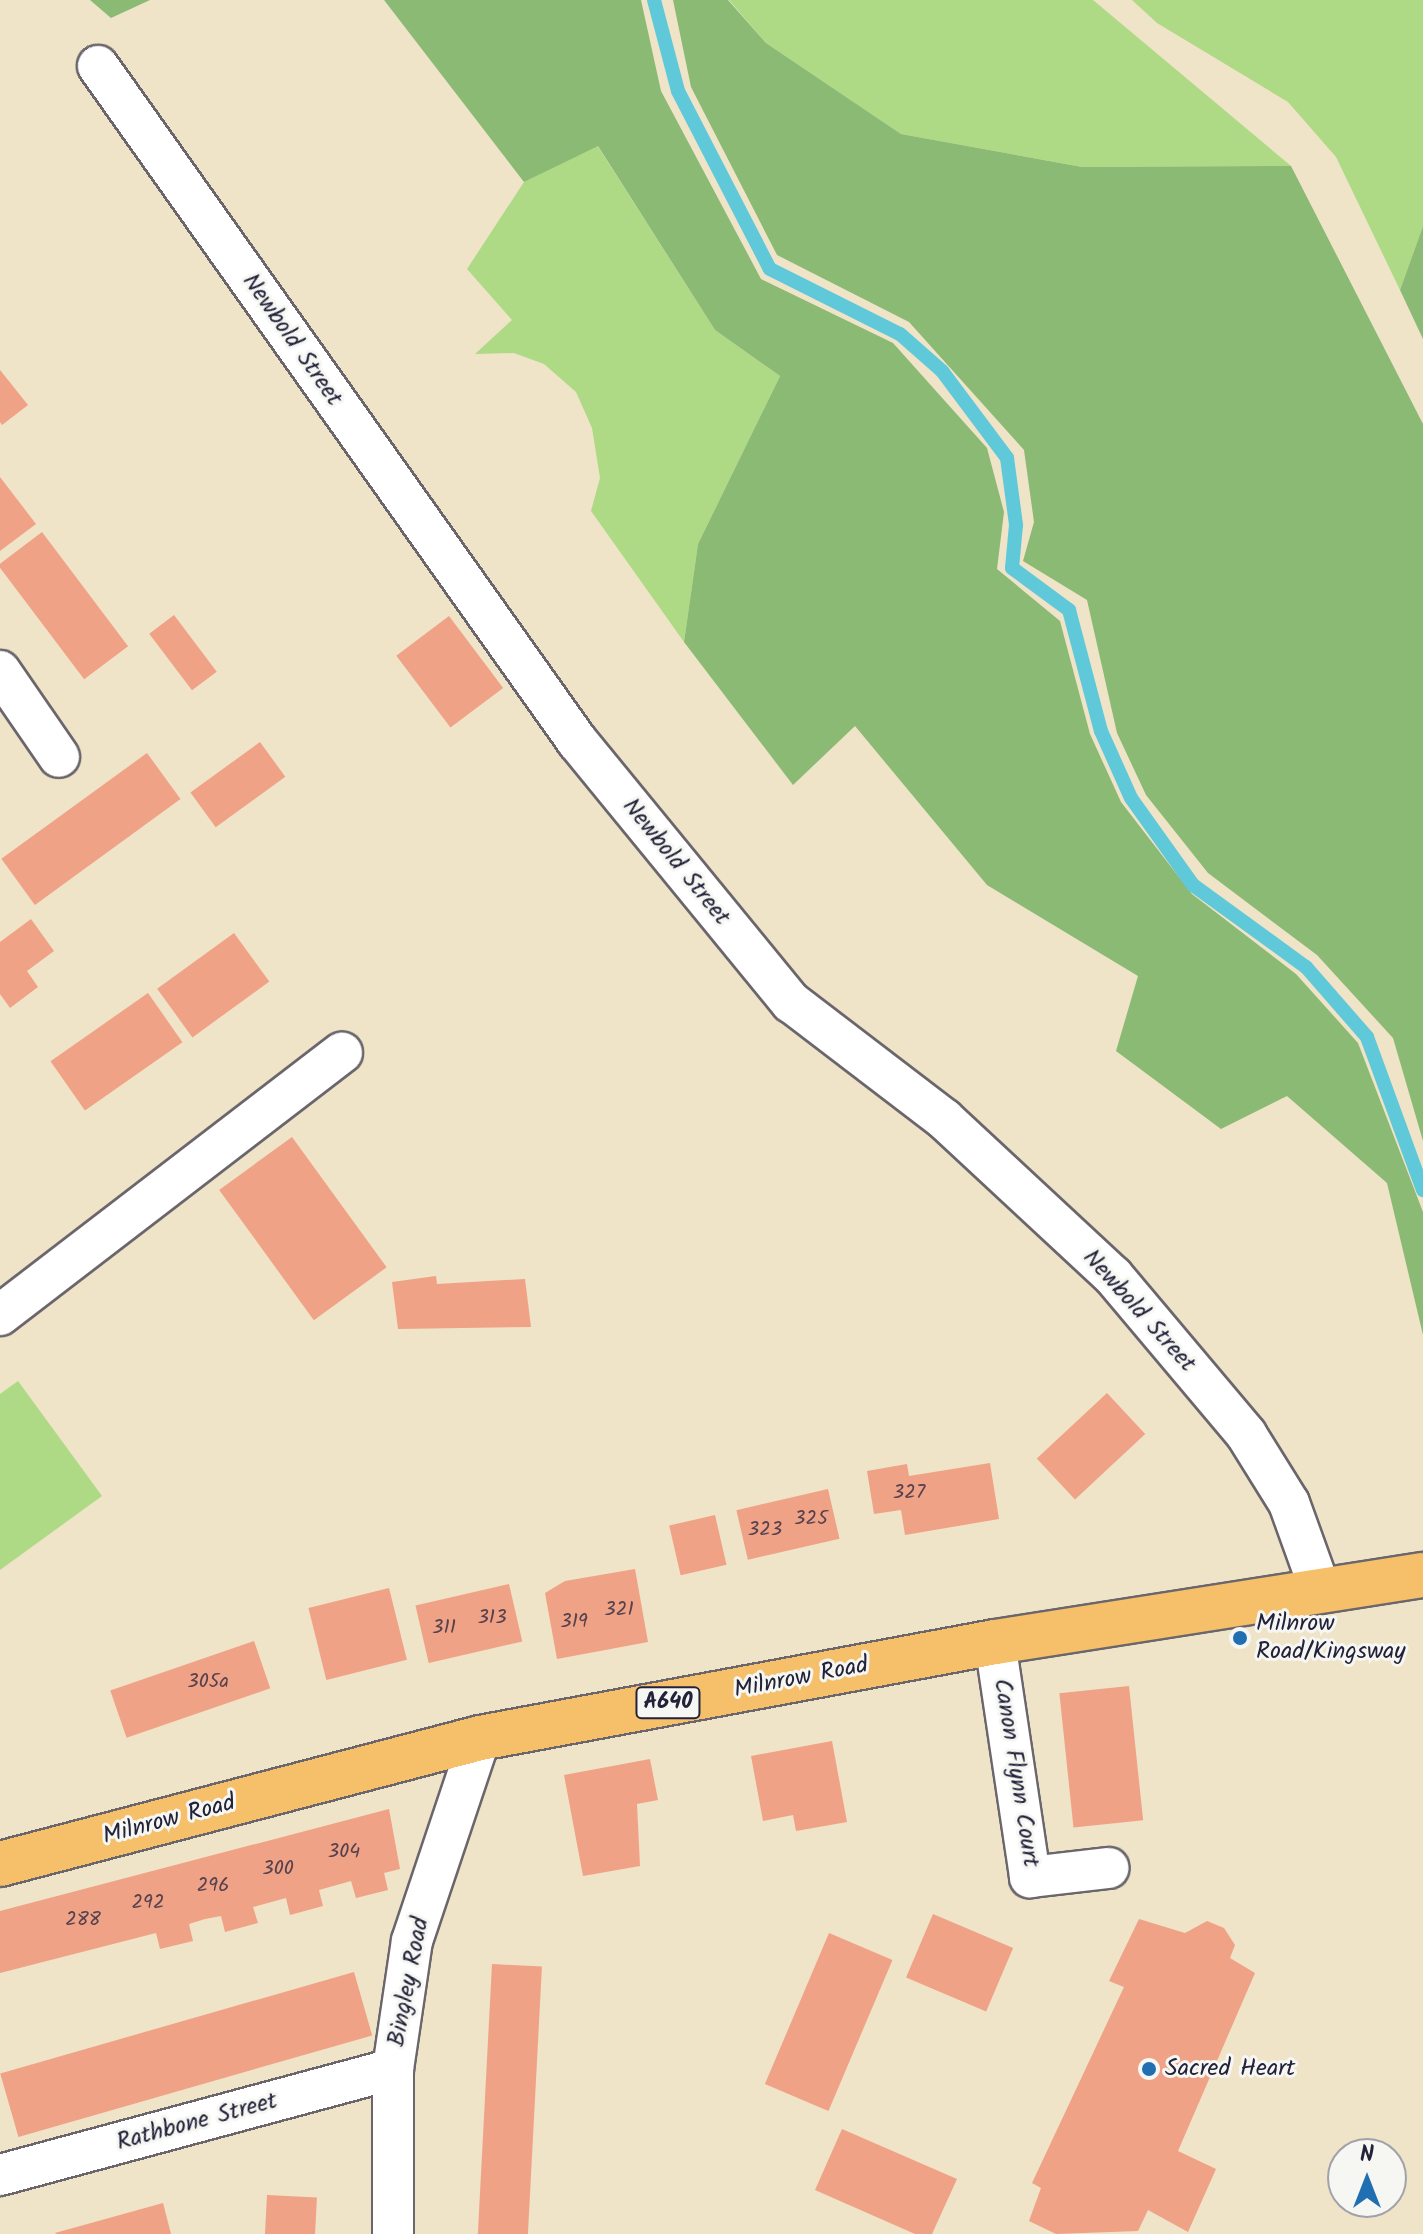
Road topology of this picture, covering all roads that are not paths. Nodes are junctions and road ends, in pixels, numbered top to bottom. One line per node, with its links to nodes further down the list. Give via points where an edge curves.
1 (98, 66): 7 (street, Newbold Street, via 577,741 791,1002 944,1119 1113,1276 1246,1434 1289,1503)
2 (0, 671): 3 (street)
3 (59, 757)
4 (342, 1053): 5 (street)
5 (0, 1315)
6 (1423, 1575): 7 (main road, Milnrow Road / A640)
7 (1320, 1589): 8 (main road, Milnrow Road / A640)
8 (995, 1642): 9 (main road, Milnrow Road / A640); 11 (street, Canon Flynn Court, via 1030,1877)
9 (480, 1738): 10 (main road, Milnrow Road / A640); 12 (street, Bingley Road, via 412,1941)
10 (0, 1864)
11 (1108, 1868)
12 (393, 2069): 13 (street, Rathbone Street); 14 (street, Bingley Road)
13 (0, 2175)
14 (393, 2234)

